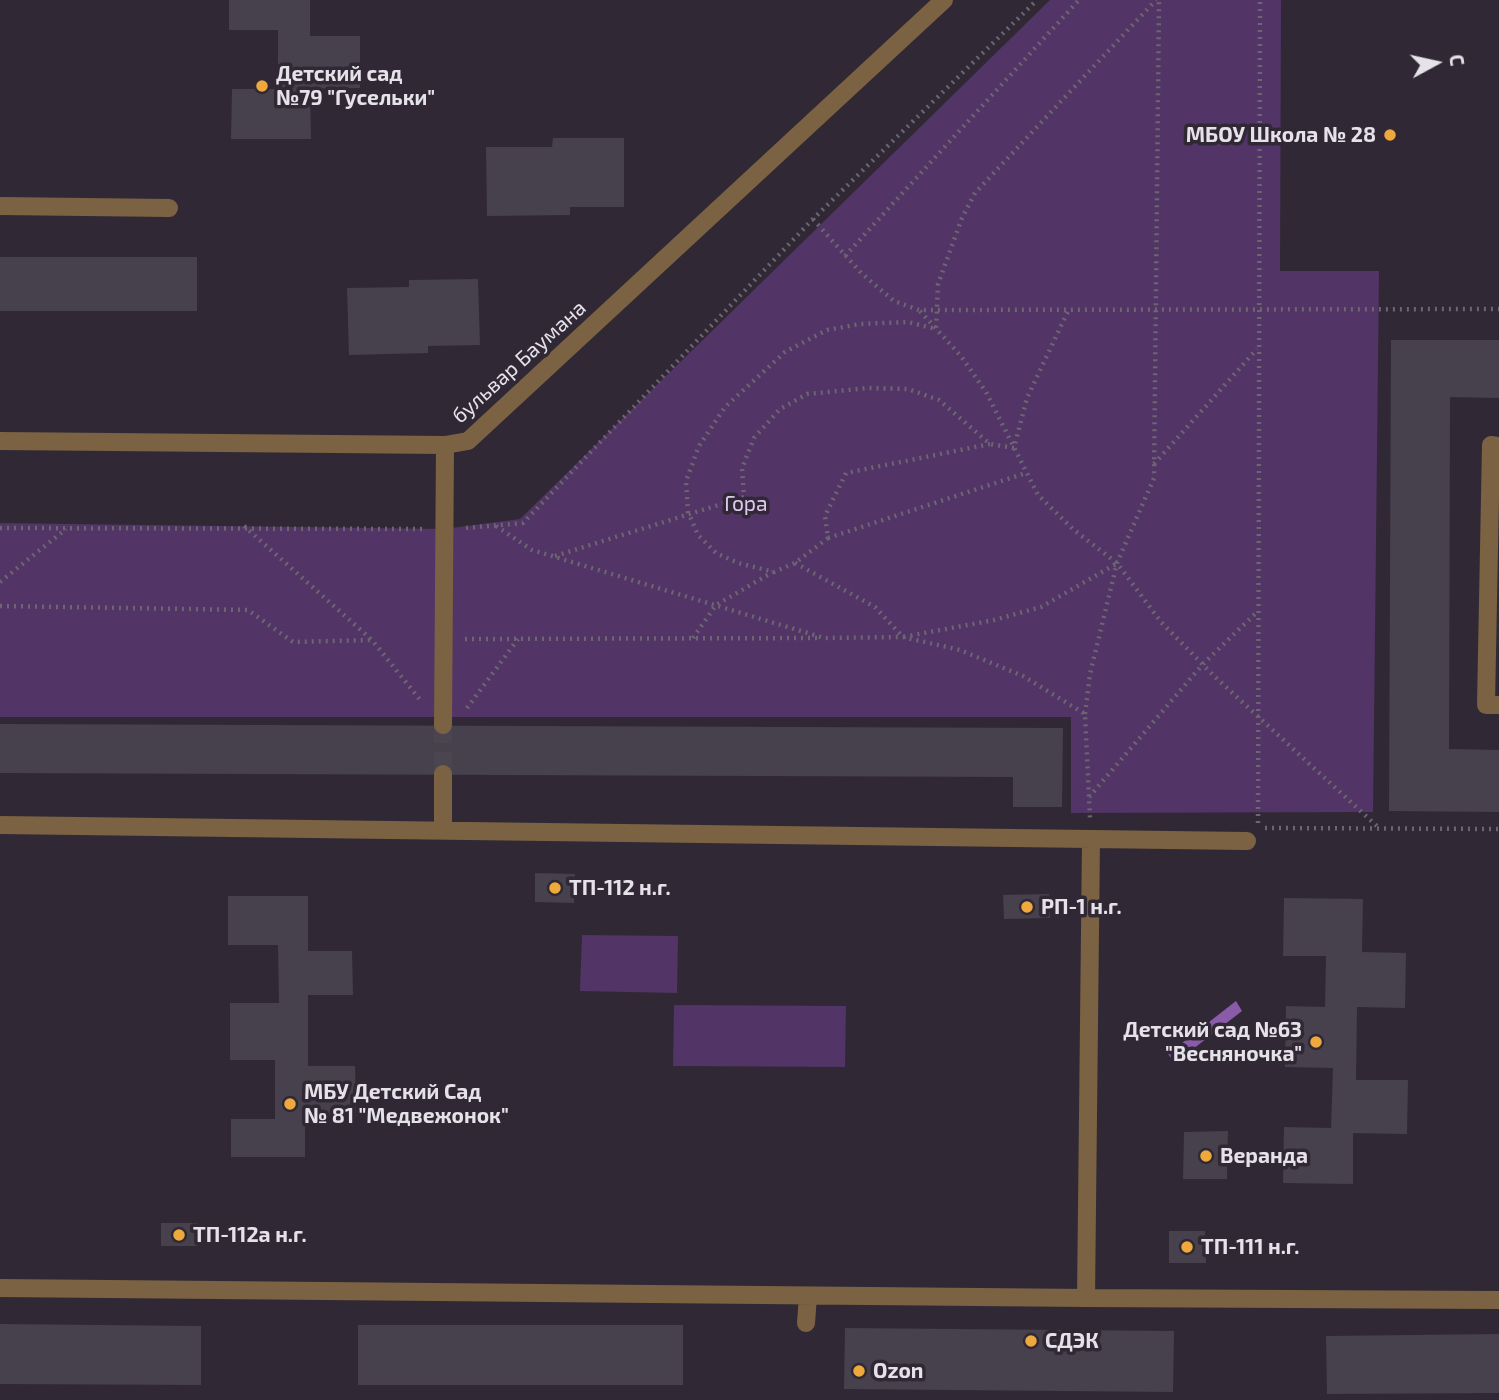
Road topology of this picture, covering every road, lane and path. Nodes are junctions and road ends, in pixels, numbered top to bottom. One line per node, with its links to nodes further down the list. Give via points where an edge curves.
1 (944, 0): 19 (street, бульвар Баумана, via 468,442)
2 (1079, 0): 8 (path)
3 (1158, 0): 11 (path); 14 (path, via 975,193 938,284)
4 (1260, 0): 9 (path)
5 (0, 206): 6 (street)
6 (169, 208)
7 (813, 219): 8 (path)
8 (845, 256): 13 (path, via 894,301)
9 (1258, 308): 11 (path); 12 (path); 16 (path)
10 (1069, 309): 11 (path); 14 (path); 21 (path, via 1027,398)
11 (1156, 309): 22 (path)
12 (1499, 309)
13 (919, 310): 14 (path); 15 (path)
14 (936, 310): 15 (path)
15 (936, 329): 21 (path, via 986,392); 24 (path, via 908,323 860,324 827,330 785,352 725,407 699,446 686,481)
16 (1258, 348): 22 (path); 36 (path)
17 (0, 441): 19 (street, бульвар Баумана)
18 (990, 444): 21 (path); 24 (path, via 939,400 908,389 807,394 780,409 754,438 742,468 744,497); 28 (path, via 846,473 825,516)
19 (445, 445): 40 (street)
20 (1499, 446): 45 (street, via 1491,445 1486,705)
21 (1014, 448): 23 (path)
22 (1154, 464): 31 (path, via 1154,478)
23 (1026, 473): 28 (path); 31 (path, via 1038,495)
24 (688, 512): 29 (path); 32 (path, via 698,535 716,553)
25 (243, 526): 42 (path)
26 (495, 526): 29 (path, via 532,550)
27 (67, 529): 33 (path)
28 (828, 538): 30 (path)
29 (555, 557): 34 (path)
30 (795, 563): 32 (path); 37 (path, via 875,607)
31 (1117, 563): 37 (path, via 1041,607); 43 (path, via 1161,622); 46 (path)
32 (774, 572): 34 (path)
33 (0, 582)
34 (716, 605): 38 (path); 39 (path)
35 (0, 606): 42 (path, via 248,610 293,642)
36 (1258, 611): 43 (path); 47 (path)
37 (903, 637): 39 (path); 46 (path, via 960,650 1023,676)
38 (693, 638): 39 (path); 41 (path)
39 (824, 638)
40 (443, 639): 41 (path); 49 (street)
41 (519, 639): 48 (path)
42 (372, 640): 44 (path)
43 (1203, 664): 47 (path); 51 (path)
44 (422, 702)
45 (1499, 705)
46 (1085, 714): 51 (path)
47 (1258, 714): 53 (path); 53 (path, via 1258,828)
48 (460, 717)
49 (443, 725)
50 (443, 774): 55 (street)
51 (1088, 798): 56 (path)
52 (0, 825): 55 (street)
53 (1379, 828): 54 (path)
54 (1499, 829)
55 (443, 831): 56 (street)
56 (1091, 839): 57 (street); 60 (street)
57 (1248, 841)
58 (0, 1288): 59 (street)
59 (808, 1296): 60 (street); 62 (street)
60 (1086, 1298): 61 (street)
61 (1499, 1300)
62 (806, 1323)

